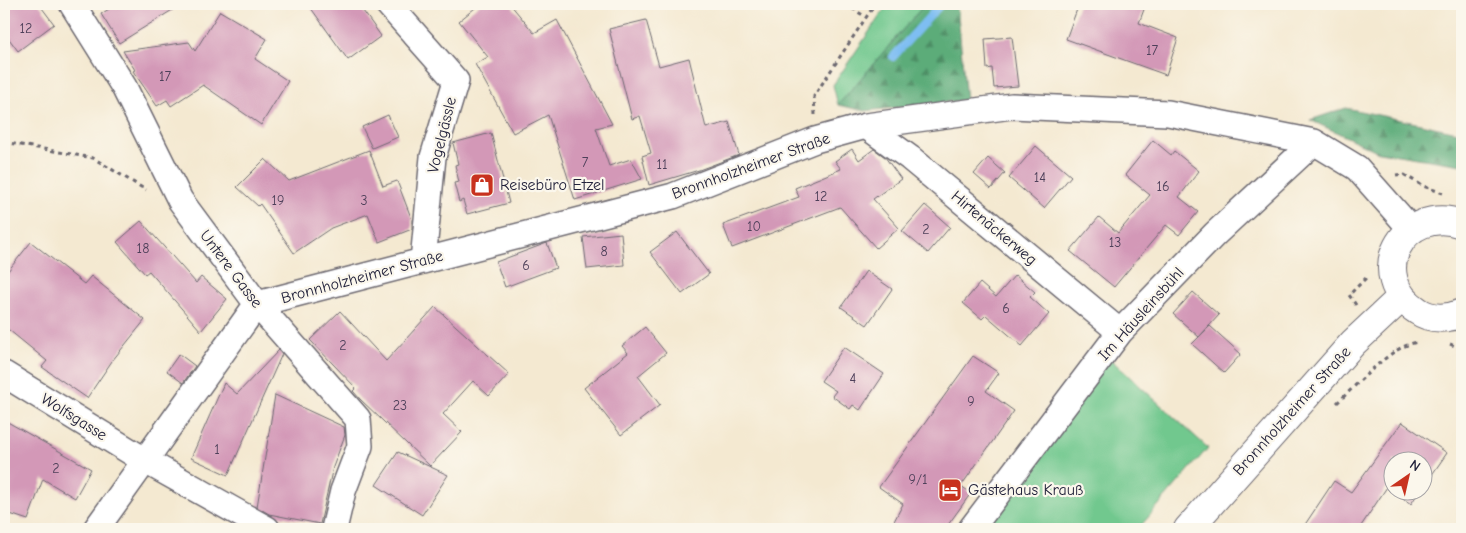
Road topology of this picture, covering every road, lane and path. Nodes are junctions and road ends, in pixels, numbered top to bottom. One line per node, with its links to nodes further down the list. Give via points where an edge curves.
1 (72, 4): 10 (street, Untere Gasse, via 124,87)
2 (388, 4): 13 (street, Vogelgässle, via 456,81 433,157)
3 (845, 4): 5 (path)
4 (876, 4): 5 (path)
5 (866, 17): 7 (path, via 814,96)
6 (866, 126): 7 (street, Bronnholzheimer Straße); 9 (street, Bronnholzheimer Straße, via 1012,106 1168,112); 17 (street, Hirtenäckerweg, via 917,164)
7 (815, 140): 13 (street, Bronnholzheimer Straße, via 672,196)
8 (4, 142): 10 (path, via 92,158 171,203)
9 (1314, 142): 12 (street, Bronnholzheimer Straße, via 1357,168); 17 (street, Im Häusleinsbühl, via 1215,234)
10 (180, 200): 15 (street, Untere Gasse)
11 (1462, 224): 12 (street, via 1449,219 1432,219)
12 (1411, 230): 14 (street, via 1396,248 1392,264 1393,280)
13 (423, 261): 15 (street, Bronnholzheimer Straße)
14 (1402, 297): 16 (street, via 1422,314 1438,318); 24 (street, Bronnholzheimer Straße, via 1353,343)
15 (257, 304): 19 (street); 22 (street, Untere Gasse, via 358,419 360,446 343,490)
16 (1462, 313)
17 (1120, 332): 23 (street, Im Häusleinsbühl)
18 (4, 374): 19 (street, Wolfsgasse)
19 (144, 460): 20 (street); 21 (street, Wolfsgasse)
20 (96, 529)
21 (267, 529)
22 (334, 529)
23 (971, 529)
24 (1188, 529)

